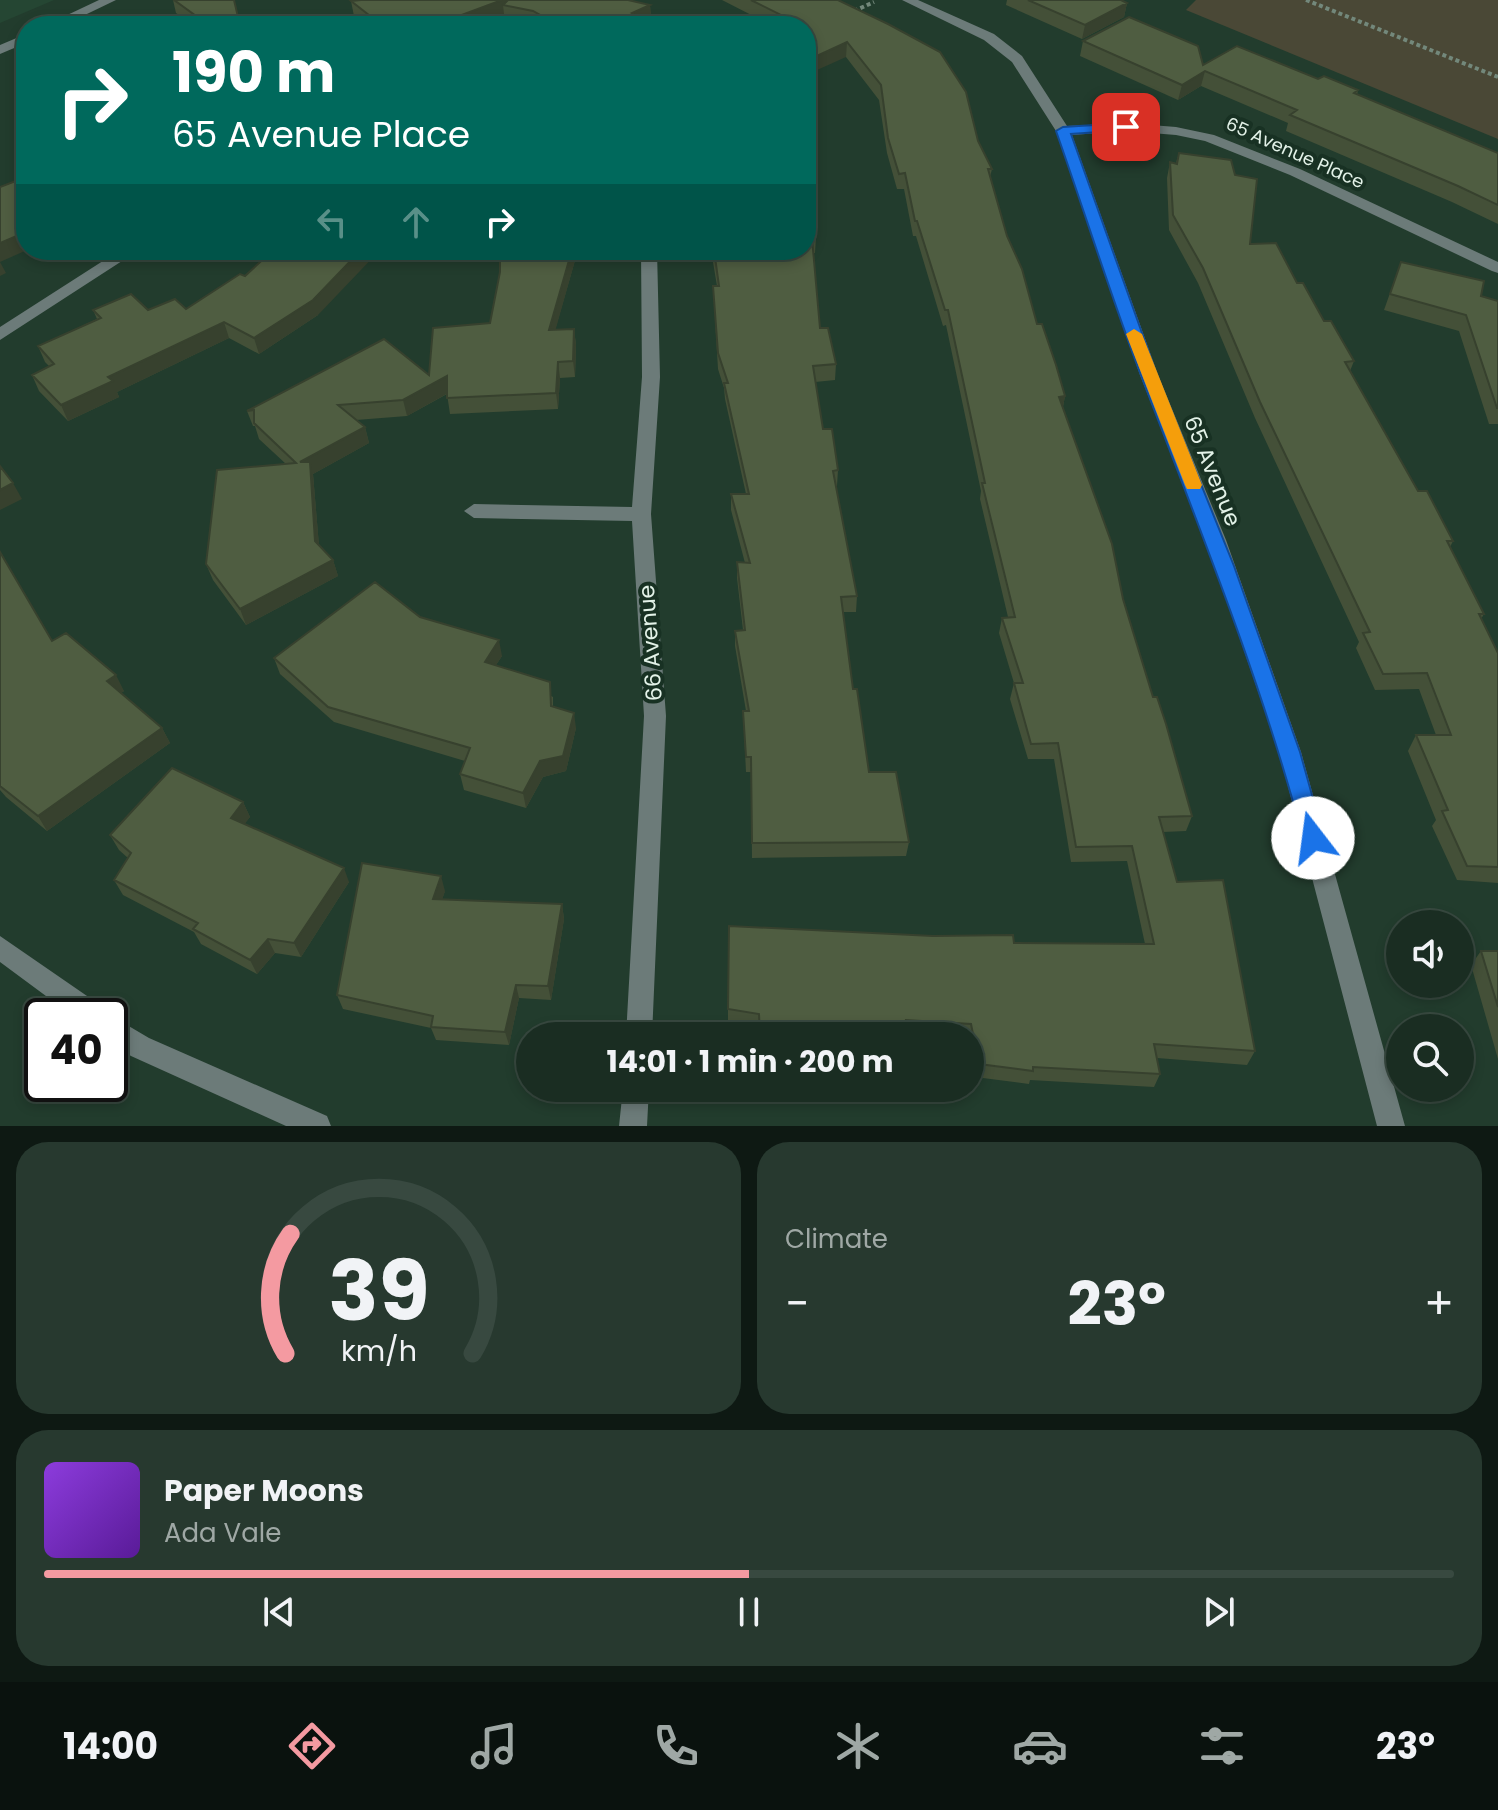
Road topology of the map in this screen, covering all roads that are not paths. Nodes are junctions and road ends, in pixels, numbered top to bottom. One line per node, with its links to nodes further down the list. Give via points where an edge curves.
1 (110, 0): 3 (street)
2 (908, 0): 4 (street, 65 Avenue, via 989,37 1017,59)
3 (74, 16)
4 (1063, 131): 7 (street, 65 Avenue Place, via 1126,127 1209,138 1281,166); 18 (street, 65 Avenue, via 1290,752)
5 (116, 260): 8 (street)
6 (649, 260): 10 (street, 66 Avenue, via 651,377)
7 (1498, 268)
8 (0, 335)
9 (474, 511): 10 (street)
10 (641, 514): 13 (street, 66 Avenue, via 655,716)
11 (0, 947): 12 (street)
12 (69, 998)
13 (640, 1022)
14 (128, 1039): 16 (street)
15 (635, 1102): 17 (street)
16 (317, 1126)
17 (633, 1126)
18 (1391, 1126)

